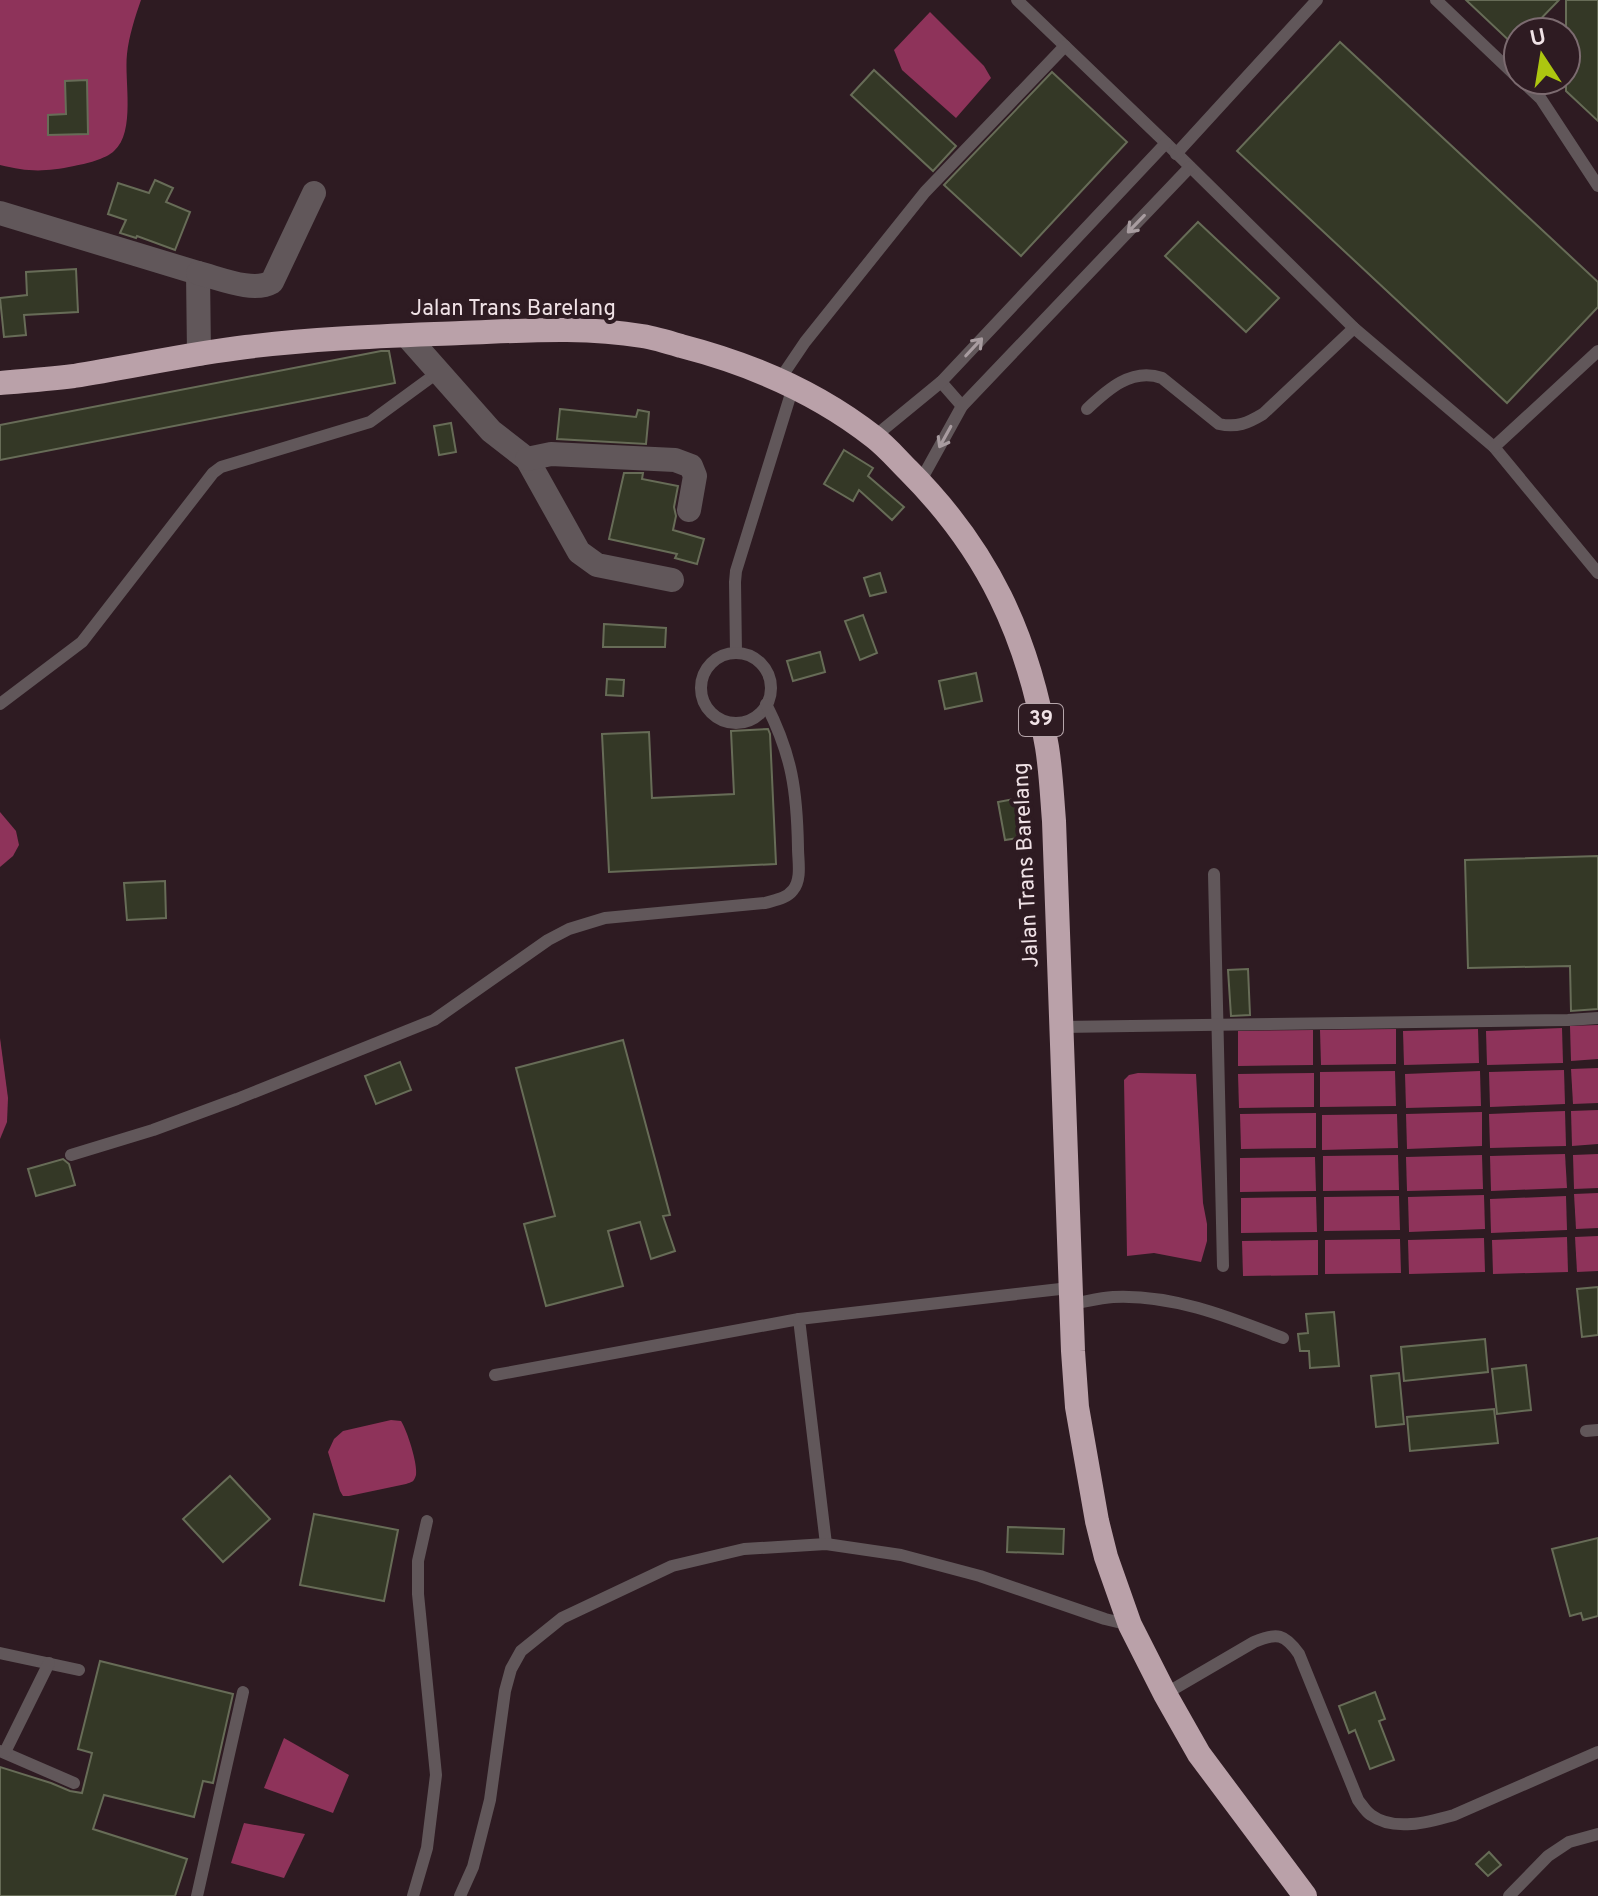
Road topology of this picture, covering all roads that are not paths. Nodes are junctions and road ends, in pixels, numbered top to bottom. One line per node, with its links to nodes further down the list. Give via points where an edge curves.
1 (1017, 0): 4 (lane)
2 (1436, 0): 5 (lane)
3 (1314, 1): 8 (lane)
4 (1065, 46): 7 (lane); 21 (lane, via 925,192 805,342)
5 (1502, 63)
6 (1538, 96): 10 (lane)
7 (1166, 143): 8 (lane); 19 (lane, one-way to 7)
8 (1176, 154): 9 (lane)
9 (1190, 167): 14 (lane); 22 (lane, one-way to 22)
10 (1598, 186)
11 (314, 193): 13 (street, via 272,282 256,287)
12 (0, 213): 13 (street)
13 (198, 273): 17 (street)
14 (1354, 328): 23 (lane, via 1246,424 1219,424 1155,376 1113,385); 25 (lane)
15 (406, 335): 17 (highway, Jalan Trans Barelang / 39); 18 (street); 21 (highway, Jalan Trans Barelang / 39, via 566,330 643,336 708,352)
16 (1598, 351): 25 (lane)
17 (199, 354): 20 (highway, Jalan Trans Barelang / 39)
18 (437, 373): 26 (street, via 491,431); 32 (lane, via 370,422 213,473 82,642)
19 (941, 382): 22 (lane); 24 (lane)
20 (0, 383)
21 (786, 383): 24 (highway, Jalan Trans Barelang / 39); 31 (lane, via 736,571)
22 (962, 406): 27 (lane, one-way to 27)
23 (1087, 409)
24 (874, 437): 27 (highway, Jalan Trans Barelang / 39)
25 (1494, 447): 29 (lane)
26 (527, 459): 28 (street, via 551,454 685,462 695,476); 30 (street, via 587,559)
27 (920, 482): 37 (highway, Jalan Trans Barelang / 39, via 958,525 988,571 1031,673 1047,749 1054,821)
28 (689, 510)
29 (1598, 573)
30 (672, 580)
31 (736, 653): 33 (lane, via 758,661 765,670 770,681); 33 (lane, via 706,670 703,701 717,718 738,723 759,714)
32 (0, 704)
33 (766, 704): 38 (lane, via 789,758 797,805 799,876 783,898 605,918 569,929 415,1029 195,1115)
34 (1214, 874): 36 (lane)
35 (1598, 1018): 36 (lane)
36 (1217, 1025): 37 (lane); 39 (lane)
37 (1061, 1027): 40 (highway, Jalan Trans Barelang / 39)
38 (71, 1155)
39 (1223, 1266)
40 (1070, 1296): 41 (lane); 42 (lane, via 1168,1301); 46 (highway, Jalan Trans Barelang / 39, via 1077,1407 1090,1486 1106,1557)
41 (799, 1319): 43 (lane); 45 (lane)
42 (1283, 1338)
43 (495, 1375)
44 (427, 1521): 57 (lane, via 418,1561 418,1594 436,1775 427,1848)
45 (826, 1544): 46 (lane, via 914,1558); 58 (lane, via 744,1549 672,1566 562,1618 521,1651 505,1691 490,1800)
46 (1130, 1625): 51 (highway, Jalan Trans Barelang / 39)
47 (0, 1653): 48 (lane)
48 (49, 1663): 49 (lane); 52 (lane)
49 (79, 1670)
50 (243, 1692): 56 (lane)
51 (1165, 1694): 53 (lane, via 1254,1642 1279,1635 1289,1640 1358,1800 1384,1822 1429,1822 1454,1815); 59 (highway, Jalan Trans Barelang / 39, via 1199,1754)
52 (2, 1752): 54 (lane)
53 (1598, 1752)
54 (74, 1783)
55 (1598, 1834): 60 (lane, via 1569,1842 1548,1856)
56 (197, 1896)
57 (413, 1896)
58 (460, 1896)
59 (1305, 1896)
60 (1509, 1896)

